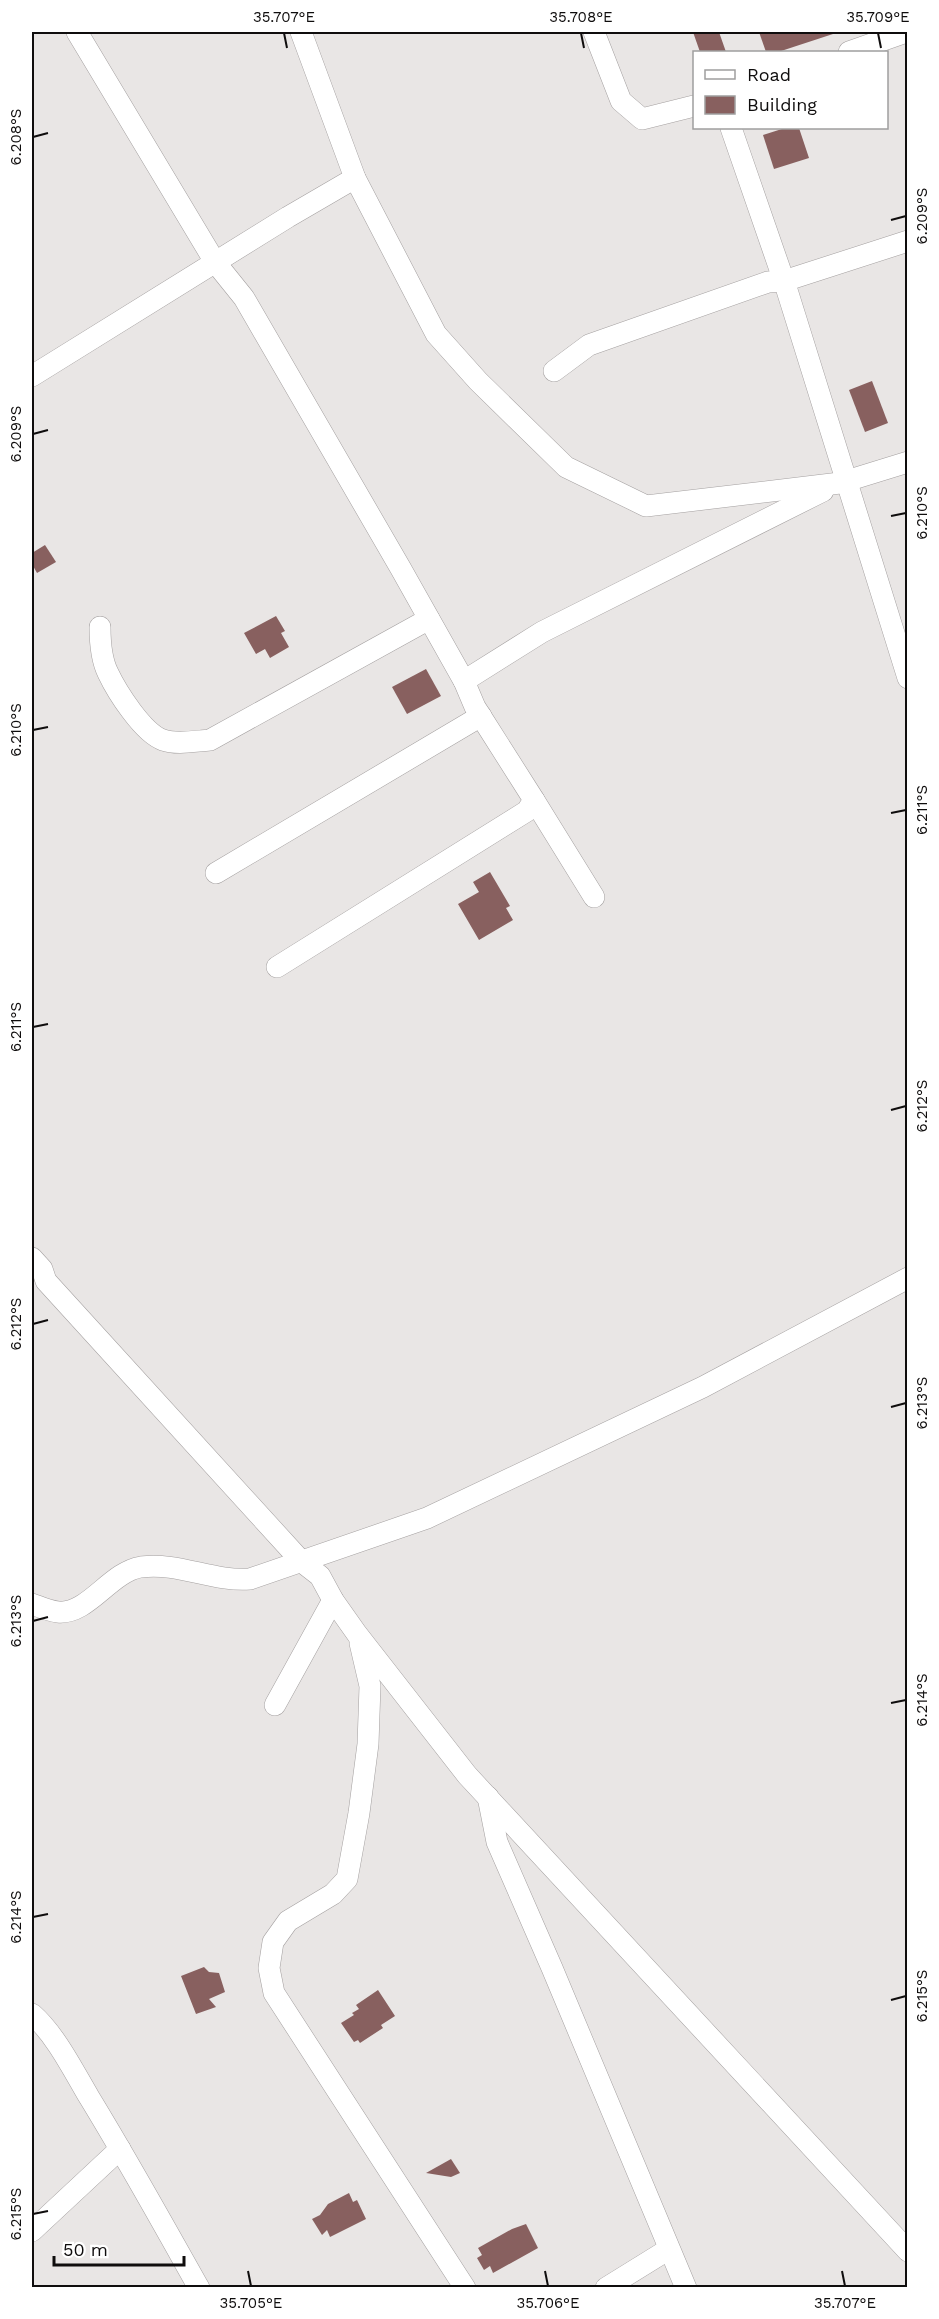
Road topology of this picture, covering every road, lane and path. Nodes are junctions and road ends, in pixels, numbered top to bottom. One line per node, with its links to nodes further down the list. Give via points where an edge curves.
1 (77, 32): 10 (street)
2 (301, 32): 8 (street)
3 (594, 32): 6 (street, via 621,101 642,119)
4 (906, 32): 5 (street)
5 (852, 51)
6 (693, 106)
7 (731, 129): 11 (street)
8 (355, 178): 10 (street); 15 (street, via 436,334 478,381 567,467 646,506)
9 (908, 241): 11 (street)
10 (215, 262): 13 (street); 16 (street, via 244,298)
11 (784, 281): 12 (street, via 768,282 589,345); 15 (street)
12 (554, 371)
13 (32, 376)
14 (908, 462): 15 (street)
15 (843, 482): 18 (street); 19 (street, via 542,632)
16 (429, 619): 17 (street, via 210,740 173,743 161,740 140,723 107,672 100,647); 19 (street)
17 (100, 627)
18 (907, 676)
19 (464, 681): 20 (street)
20 (481, 716): 21 (street); 22 (street)
21 (534, 800): 23 (street); 24 (street, via 528,811)
22 (216, 873)
23 (594, 897)
24 (277, 967)
25 (32, 1258): 27 (street, via 46,1281)
26 (908, 1278): 27 (street, via 703,1387 438,1513)
27 (302, 1563): 28 (street, via 320,1576); 29 (street, via 250,1580 234,1581 175,1568 143,1567 123,1573 75,1609 58,1612)
28 (333, 1600): 30 (street); 31 (street)
29 (32, 1604)
30 (357, 1634): 32 (street); 39 (street, via 370,1686 368,1744 347,1879 333,1894 288,1921 273,1942 269,1968 274,1993)
31 (275, 1705)
32 (488, 1797): 36 (street, via 497,1842); 37 (street)
33 (32, 2014): 34 (street, via 66,2059)
34 (120, 2149): 35 (street); 38 (street)
35 (32, 2231)
36 (669, 2249): 40 (street); 41 (street)
37 (908, 2251)
38 (199, 2288)
39 (465, 2288)
40 (606, 2288)
41 (686, 2288)

